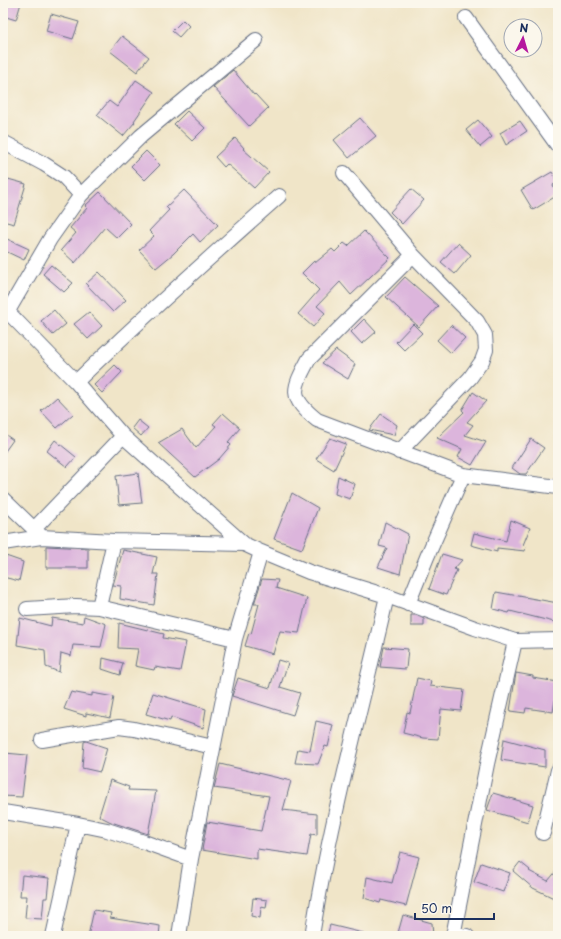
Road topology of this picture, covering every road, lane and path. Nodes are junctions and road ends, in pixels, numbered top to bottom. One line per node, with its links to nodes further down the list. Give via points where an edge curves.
1 (466, 18): 4 (street)
2 (256, 40): 6 (street, via 141,136)
3 (3, 142): 6 (street, via 64,177)
4 (558, 146)
5 (344, 173): 8 (street)
6 (80, 195): 9 (street)
7 (279, 196): 10 (street, via 194,271)
8 (413, 255): 12 (street, via 477,321 485,336 486,350 470,378); 12 (street, via 310,359 296,386 297,399 303,409 317,420)
9 (5, 309): 10 (street)
10 (76, 382): 11 (street)
11 (123, 436): 16 (street); 19 (street)
12 (399, 452): 13 (street)
13 (463, 476): 14 (street); 22 (street, via 426,557)
14 (558, 487)
15 (3, 499): 16 (street)
16 (38, 533): 17 (street); 18 (street)
17 (114, 541): 19 (street); 23 (street)
18 (3, 543)
19 (244, 544): 20 (street)
20 (261, 552): 21 (street, via 309,572); 25 (street)
21 (387, 596): 22 (street); 38 (street, via 333,824)
22 (408, 604): 27 (street)
23 (99, 608): 24 (street, via 76,606); 25 (street)
24 (27, 609)
25 (235, 639): 29 (street)
26 (558, 640): 27 (street)
27 (515, 641): 35 (street, via 486,764)
28 (42, 740): 29 (street, via 119,727)
29 (213, 747): 34 (street)
30 (558, 770): 33 (street)
31 (3, 812): 32 (street)
32 (78, 824): 34 (street, via 107,830); 36 (street)
33 (543, 833)
34 (191, 859): 37 (street)
35 (457, 935)
36 (53, 936)
37 (179, 936)
38 (312, 936)

